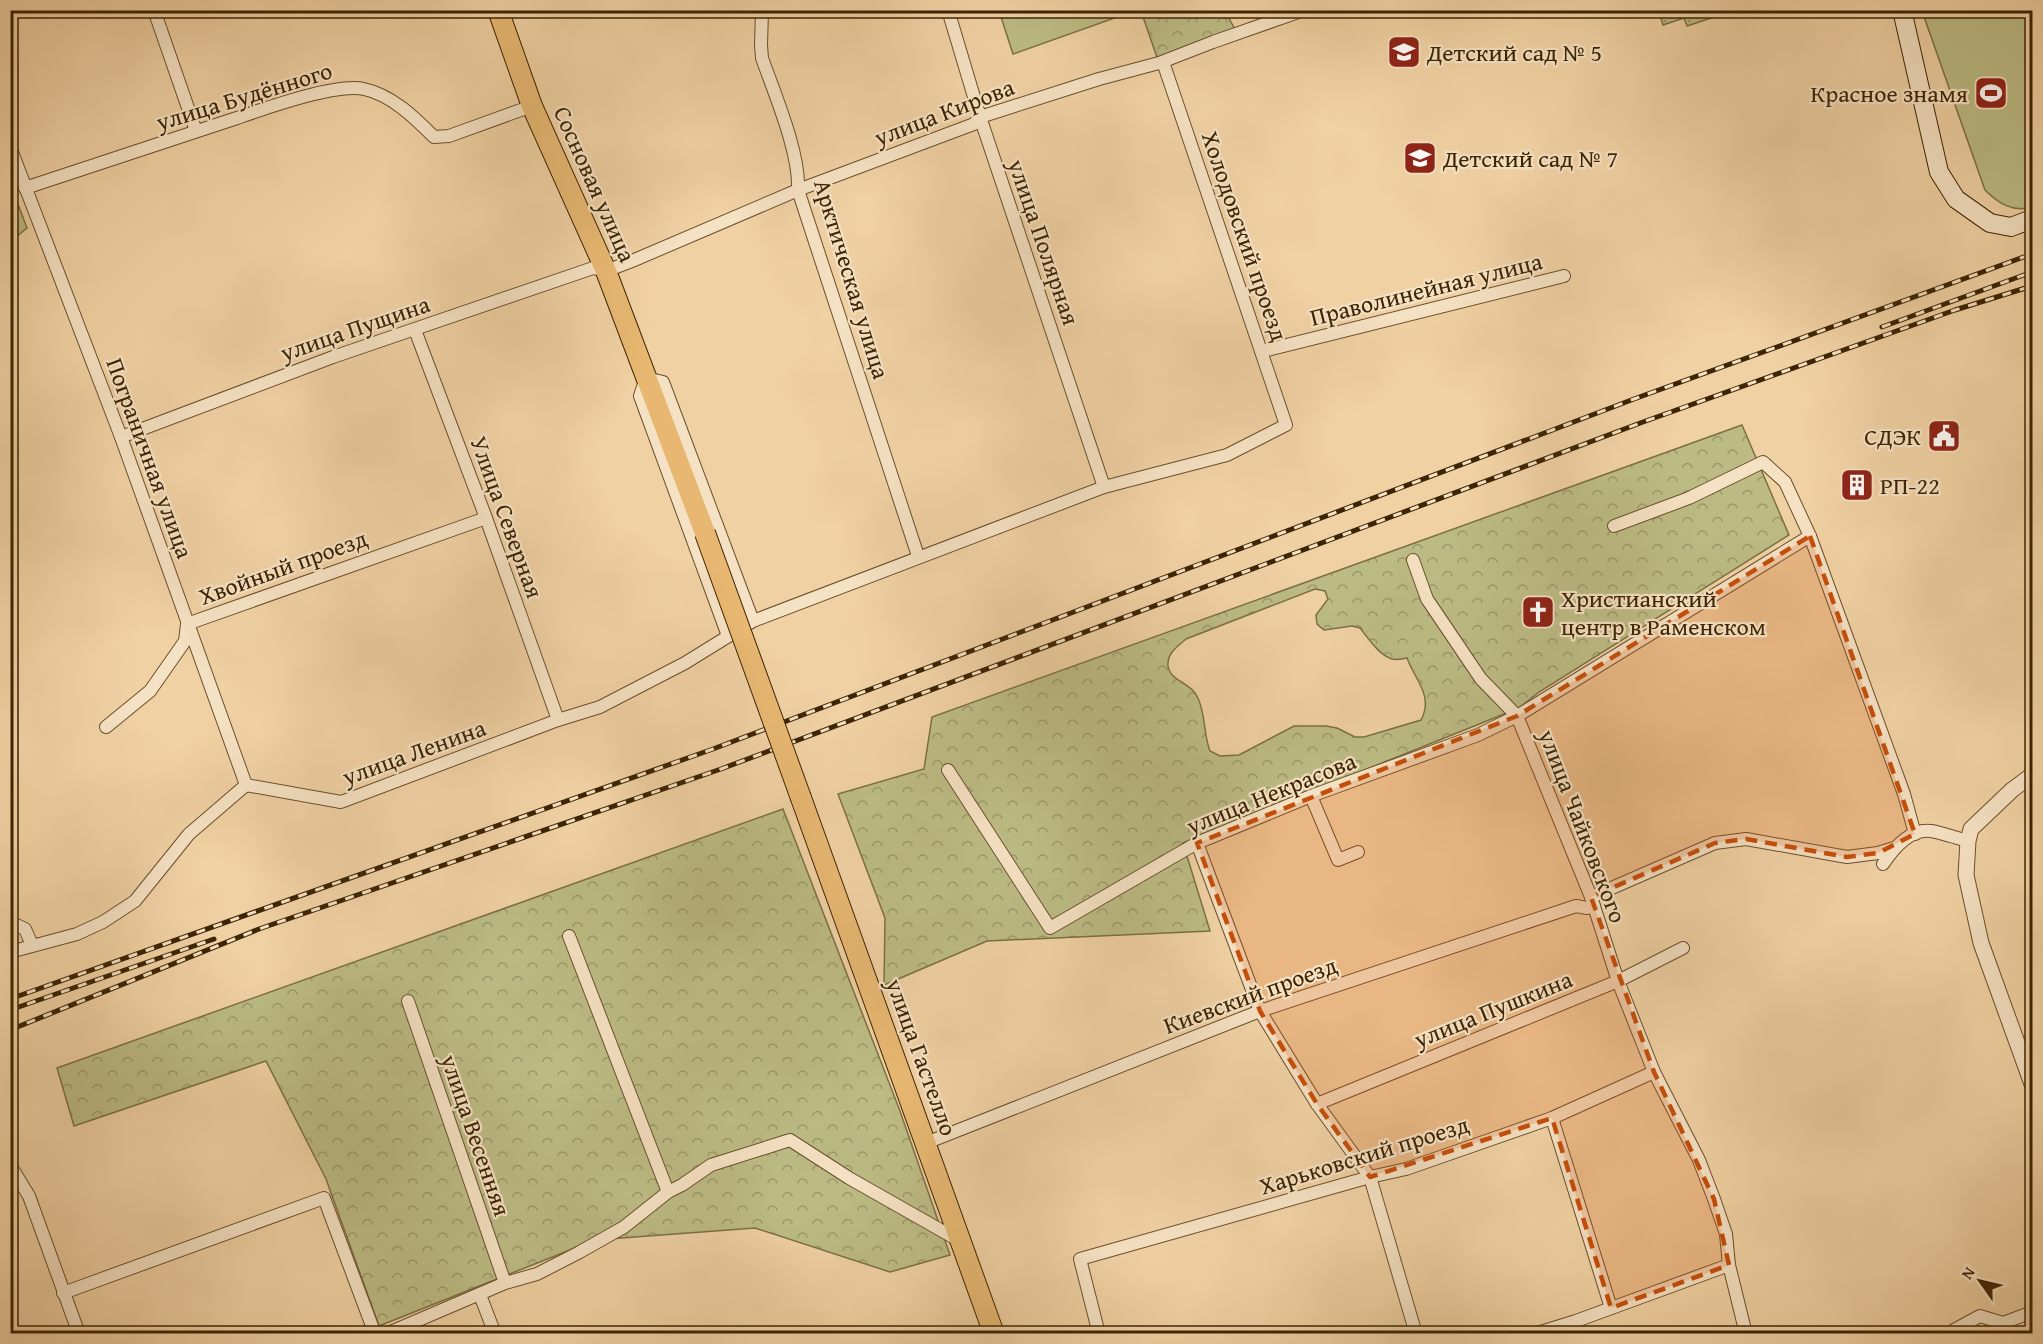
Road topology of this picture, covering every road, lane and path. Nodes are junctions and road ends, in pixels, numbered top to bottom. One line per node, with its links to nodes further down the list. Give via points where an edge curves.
1 (154, 10): 10 (street)
2 (498, 10): 8 (main road, Сосновая улица)
3 (762, 10): 13 (street, Арктическая улица, via 762,58 791,143 799,176)
4 (948, 10): 9 (street, улица Полярная)
5 (1304, 10): 7 (street, улица Кирова)
6 (1902, 10): 14 (main road, via 1943,179 1956,199 1990,223 2011,227)
7 (1163, 62): 9 (street, улица Кирова); 18 (street, Холодовский проезд)
8 (532, 106): 10 (street, улица Будённого, via 450,136 434,137 388,99 366,89 347,87); 15 (main road, Сосновая улица)
9 (980, 117): 13 (street, улица Кирова, via 974,124); 22 (street, улица Полярная)
10 (196, 131): 12 (street, улица Будённого)
11 (10, 147): 12 (street, Пограничная улица)
12 (25, 188): 21 (street, Пограничная улица)
13 (798, 190): 15 (street, улица Кирова); 27 (street, Арктическая улица)
14 (2032, 219)
15 (606, 271): 17 (street, улица Пущина, via 593,268); 19 (main road, Сосновая улица)
16 (1564, 276): 18 (street, Праволинейная улица)
17 (415, 330): 21 (street, улица Пущина); 23 (street, Улица Северная)
18 (1263, 351): 20 (street, Холодовский проезд)
19 (646, 378): 25 (main road, Сосновая улица); 29 (street, via 663,382); 31 (street, via 640,396)
20 (1286, 425): 22 (street, улица Ленина, via 1227,455)
21 (121, 437): 30 (street, Пограничная улица)
22 (1104, 487): 27 (street, улица Ленина)
23 (486, 518): 30 (street, Хвойный проезд); 33 (street, Улица Северная)
24 (1614, 526): 26 (street, via 1689,498 1762,462 1785,482)
25 (705, 533): 58 (main road, улица Гастелло, bridge)
26 (1810, 536): 32 (street, улица Чайковского); 39 (street)
27 (918, 556): 29 (street, улица Ленина)
28 (1413, 560): 32 (street, via 1427,599 1481,679)
29 (753, 621): 31 (street, улица Ленина)
30 (187, 624): 34 (street, Хвойный проезд, via 185,641 150,691); 37 (street, Пограничная улица)
31 (728, 636): 33 (street, улица Ленина, via 600,707)
32 (1517, 716): 38 (street, улица Некрасова, via 1478,735); 45 (street, улица Чайковского)
33 (558, 720): 37 (street, улица Ленина, via 341,802)
34 (106, 727)
35 (948, 770): 41 (street, улица Некрасова, via 1050,928)
36 (2032, 775): 40 (street, via 1971,829)
37 (246, 785): 48 (street, via 189,834 135,901 77,934)
38 (1311, 796): 41 (street, улица Некрасова); 43 (street, via 1338,860)
39 (1915, 834): 40 (street, via 1929,830); 42 (street)
40 (1968, 841): 55 (street, via 1966,875 1975,922)
41 (1197, 843): 53 (street)
42 (1894, 848): 44 (street); 45 (street, Киевский проезд, via 1847,857 1746,839 1715,843)
43 (1358, 852)
44 (1883, 864)
45 (1592, 902): 51 (street, улица Чайковского); 53 (street, Киевский проезд, via 1587,908 1576,906)
46 (10, 922): 48 (street, via 25,929)
47 (569, 936): 61 (street)
48 (32, 945): 50 (street)
49 (1683, 948): 51 (street, улица Пушкина)
50 (10, 952)
51 (1618, 981): 54 (street, улица Чайковского); 56 (street, улица Пушкина)
52 (408, 1001): 64 (street, улица Весенняя)
53 (1260, 1011): 56 (street); 58 (street, Киевский проезд)
54 (1654, 1072): 57 (street, Харьковский проезд); 63 (street, улица Чайковского, via 1699,1160 1726,1234)
55 (2032, 1084)
56 (1317, 1104): 60 (street)
57 (1552, 1118): 60 (street, Харьковский проезд, via 1406,1169); 67 (street)
58 (926, 1143): 62 (main road, улица Гастелло)
59 (10, 1165): 65 (street, via 29,1197)
60 (1370, 1177): 75 (street, Харьковский проезд, via 1080,1259); 76 (street)
61 (668, 1192): 62 (street, via 711,1165 790,1140); 64 (street, via 624,1227 537,1274)
62 (960, 1241): 74 (main road, улица Гастелло)
63 (1729, 1265): 67 (street); 79 (street, улица Чайковского)
64 (505, 1283): 66 (street)
65 (63, 1293): 70 (street); 71 (street, via 324,1198)
66 (480, 1294): 72 (street); 73 (street)
67 (1611, 1308): 69 (street)
68 (2032, 1312): 80 (street, via 2003,1323 1980,1316)
69 (1576, 1321): 77 (street); 78 (street)
70 (79, 1334)
71 (375, 1334)
72 (386, 1334)
73 (495, 1334)
74 (994, 1334)
75 (1099, 1334)
76 (1416, 1334)
77 (1534, 1334)
78 (1580, 1334)
79 (1746, 1334)
80 (1952, 1334)

